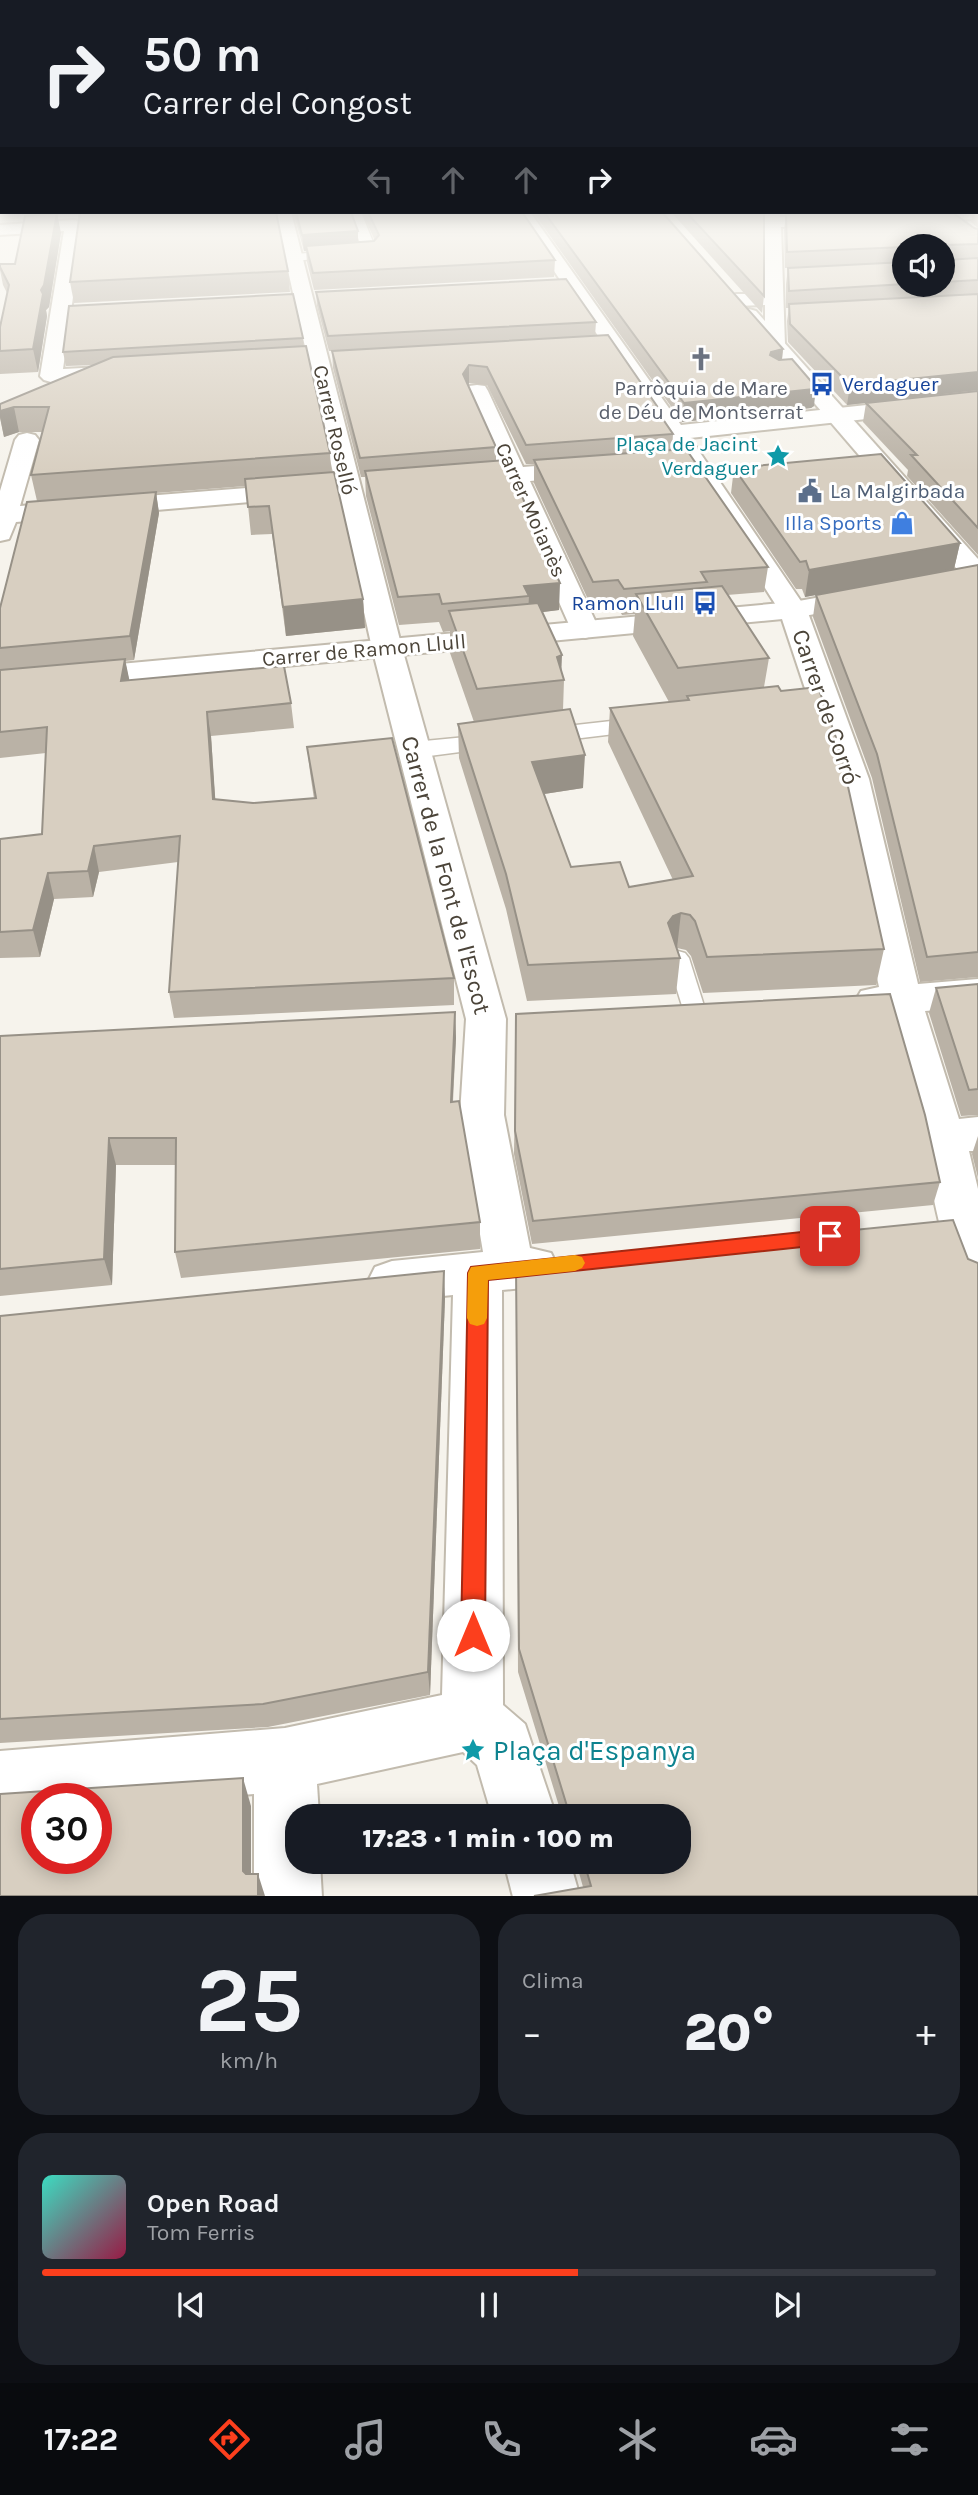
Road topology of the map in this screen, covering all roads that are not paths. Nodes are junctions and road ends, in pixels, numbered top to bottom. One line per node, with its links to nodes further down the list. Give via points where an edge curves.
1 (63, 295): 9 (street)
2 (302, 295): 14 (street, Carrer Roselló)
3 (581, 295): 10 (street, Carrer de Corró)
4 (731, 295): 12 (street)
5 (733, 295): 7 (street)
6 (780, 295): 7 (street)
7 (780, 309): 12 (street)
8 (86, 311): 9 (street)
9 (58, 312): 16 (street, via 51,376)
10 (613, 344): 11 (street); 20 (street, Carrer de Corró)
11 (586, 345)
12 (775, 345): 19 (street, via 794,372)
13 (345, 359): 14 (street)
14 (318, 360): 15 (street); 28 (street, Carrer Roselló)
15 (292, 362)
16 (144, 371)
17 (477, 391): 25 (street, Carrer Moianès)
18 (978, 400): 19 (street)
19 (838, 415): 20 (street); 30 (street)
20 (675, 433): 22 (street, Carrer de Corró)
21 (18, 440): 29 (street)
22 (694, 461): 23 (street); 33 (street, Carrer de Corró)
23 (666, 463)
24 (612, 467): 25 (street)
25 (516, 474): 26 (street); 34 (street, Carrer Moianès)
26 (438, 480)
27 (374, 485): 28 (street)
28 (348, 487): 29 (street); 35 (street, Carrer Roselló)
29 (2, 521)
30 (978, 576): 31 (street)
31 (942, 582)
32 (888, 592): 33 (street, Carrer de Ramon Llull)
33 (793, 610): 34 (street, Carrer de Ramon Llull); 41 (street, Carrer de Corró, via 813,706 852,779)
34 (585, 629): 35 (street, Carrer de Ramon Llull)
35 (387, 648): 36 (street, Carrer de Ramon Llull); 38 (street, Carrer de la Font de l'Escot)
36 (0, 684)
37 (666, 722): 38 (street)
38 (414, 750): 47 (street, Carrer de la Font de l'Escot)
39 (678, 958): 44 (lane)
40 (978, 993): 41 (street)
41 (902, 1000): 42 (street); 49 (street, Carrer de Corró)
42 (832, 1003)
43 (735, 1007): 44 (street)
44 (694, 1009): 45 (street)
45 (652, 1011)
46 (527, 1017): 47 (street)
47 (486, 1019): 48 (street); 52 (street, Carrer de la Font de l'Escot, via 482,1115)
48 (444, 1021)
49 (960, 1136): 51 (street, Carrer de Corró, via 943,1225)
50 (579, 1262): 52 (street)
51 (978, 1270)
52 (494, 1271): 53 (street); 54 (street, Carrer de la Font de l'Escot)
53 (355, 1285)
54 (472, 1719): 55 (street); 57 (street, via 503,1746)
55 (285, 1760): 56 (street); 59 (street)
56 (0, 1783)
57 (520, 1804)
58 (541, 1874): 60 (street)
59 (288, 1896)
60 (547, 1896)

